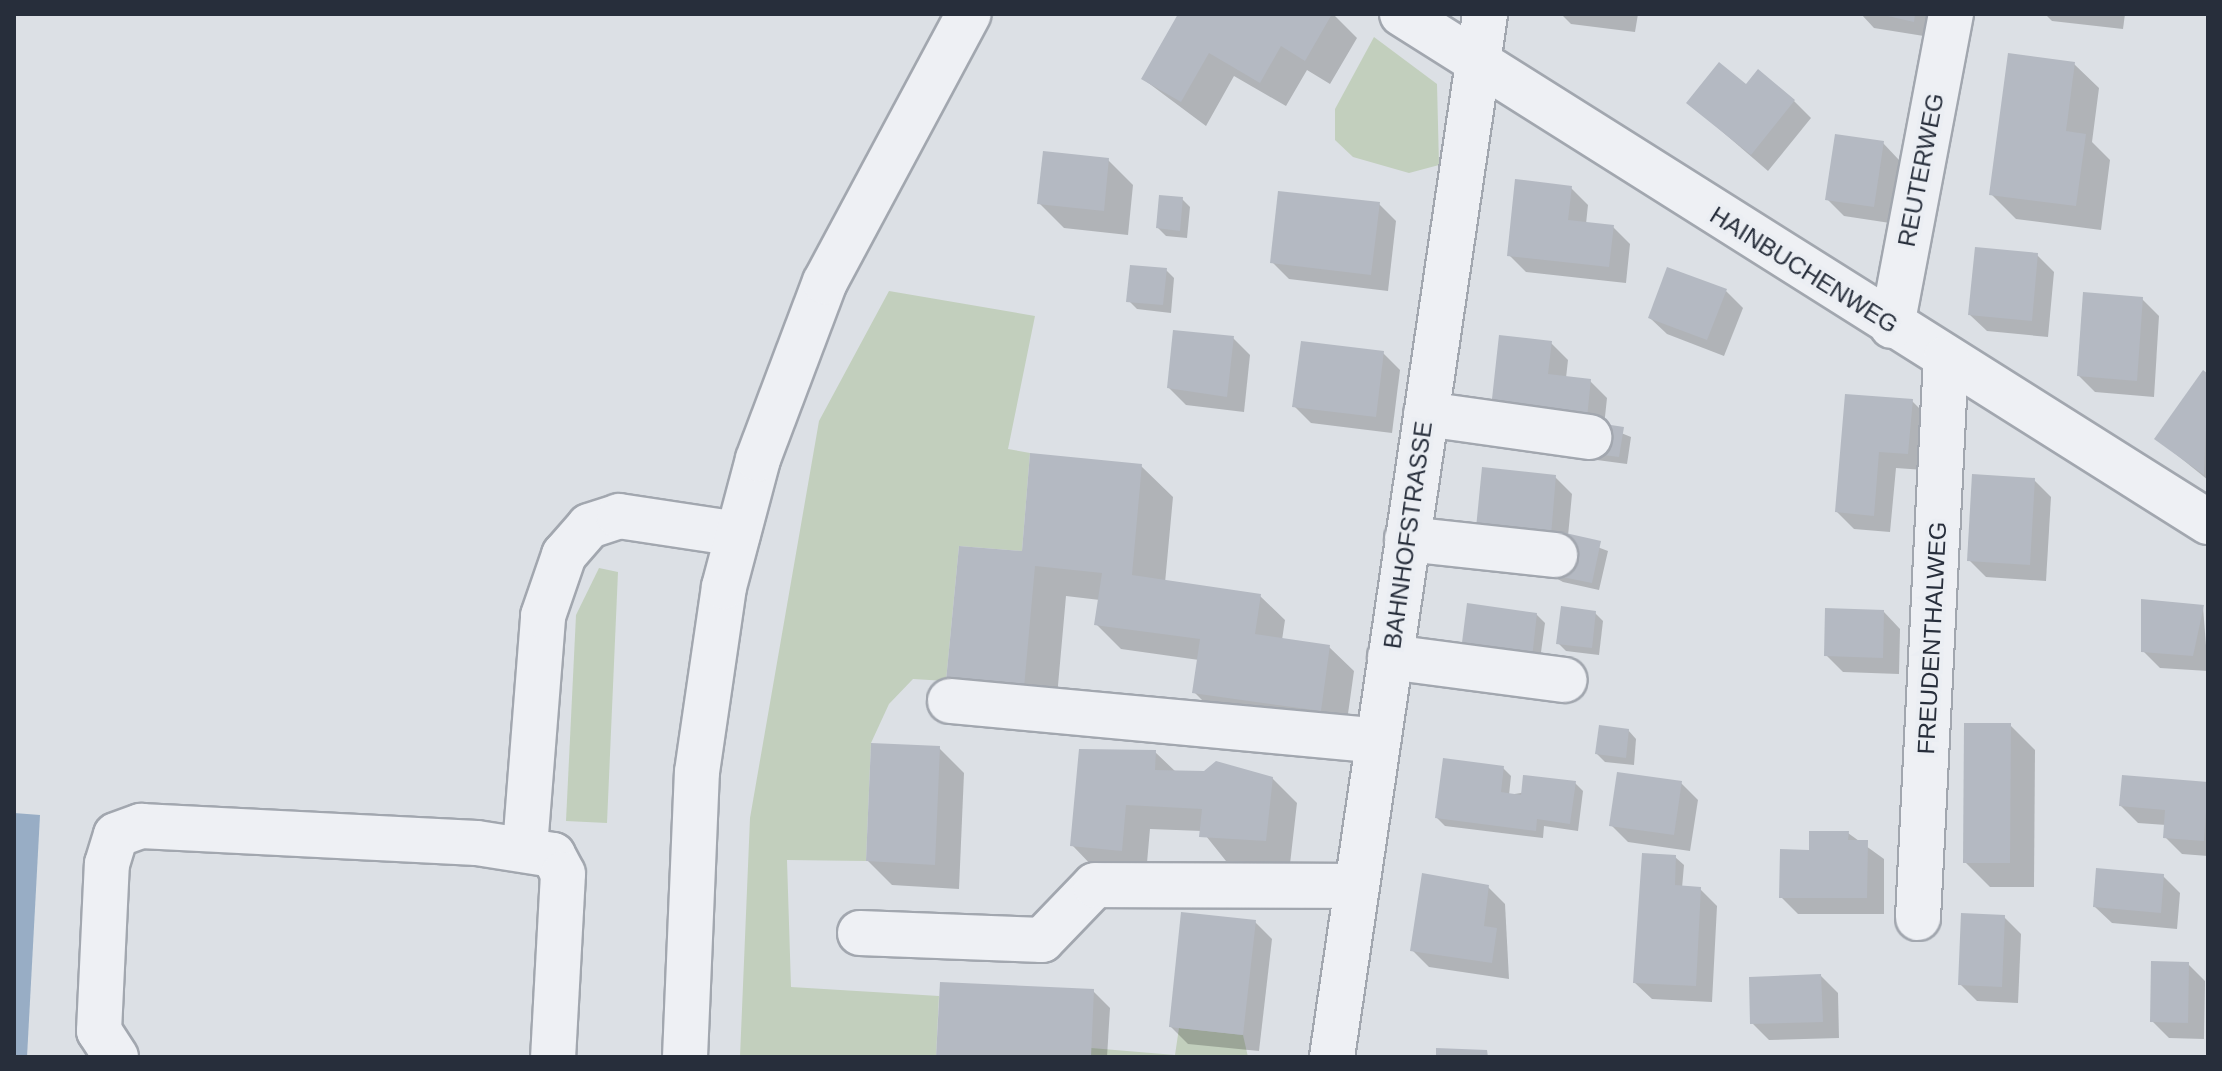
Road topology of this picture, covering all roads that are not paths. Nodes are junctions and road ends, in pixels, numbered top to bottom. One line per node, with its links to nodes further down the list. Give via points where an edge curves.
1 (969, 14): 11 (street, via 825,282 768,424)
2 (1402, 14): 5 (street, HAINBUCHENWEG)
3 (1485, 14): 5 (street, BAHNHOFSTRASSE)
4 (1951, 14): 6 (street, REUTERWEG)
5 (1477, 63): 6 (street, HAINBUCHENWEG); 8 (street, BAHNHOFSTRASSE)
6 (1892, 326): 7 (street, HAINBUCHENWEG)
7 (1946, 358): 10 (street, HAINBUCHENWEG); 20 (street, FREUDENTHALWEG)
8 (1426, 414): 9 (street); 12 (street, BAHNHOFSTRASSE)
9 (1589, 437)
10 (2208, 522)
11 (738, 534): 18 (street, via 619,516 589,526 564,555 543,616); 24 (street, via 697,772)
12 (1407, 539): 13 (street); 14 (street, BAHNHOFSTRASSE)
13 (1555, 555)
14 (1390, 657): 15 (street); 17 (street, BAHNHOFSTRASSE)
15 (1564, 680)
16 (950, 701): 17 (street)
17 (1378, 741): 19 (street, BAHNHOFSTRASSE)
18 (525, 847): 22 (street, via 141,826 116,835 107,864 99,1031); 23 (street, via 553,855 563,874)
19 (1357, 886): 21 (street, via 1095,885 1042,940); 25 (street, BAHNHOFSTRASSE)
20 (1918, 918)
21 (860, 933)
22 (116, 1057)
23 (553, 1057)
24 (685, 1057)
25 (1332, 1057)

